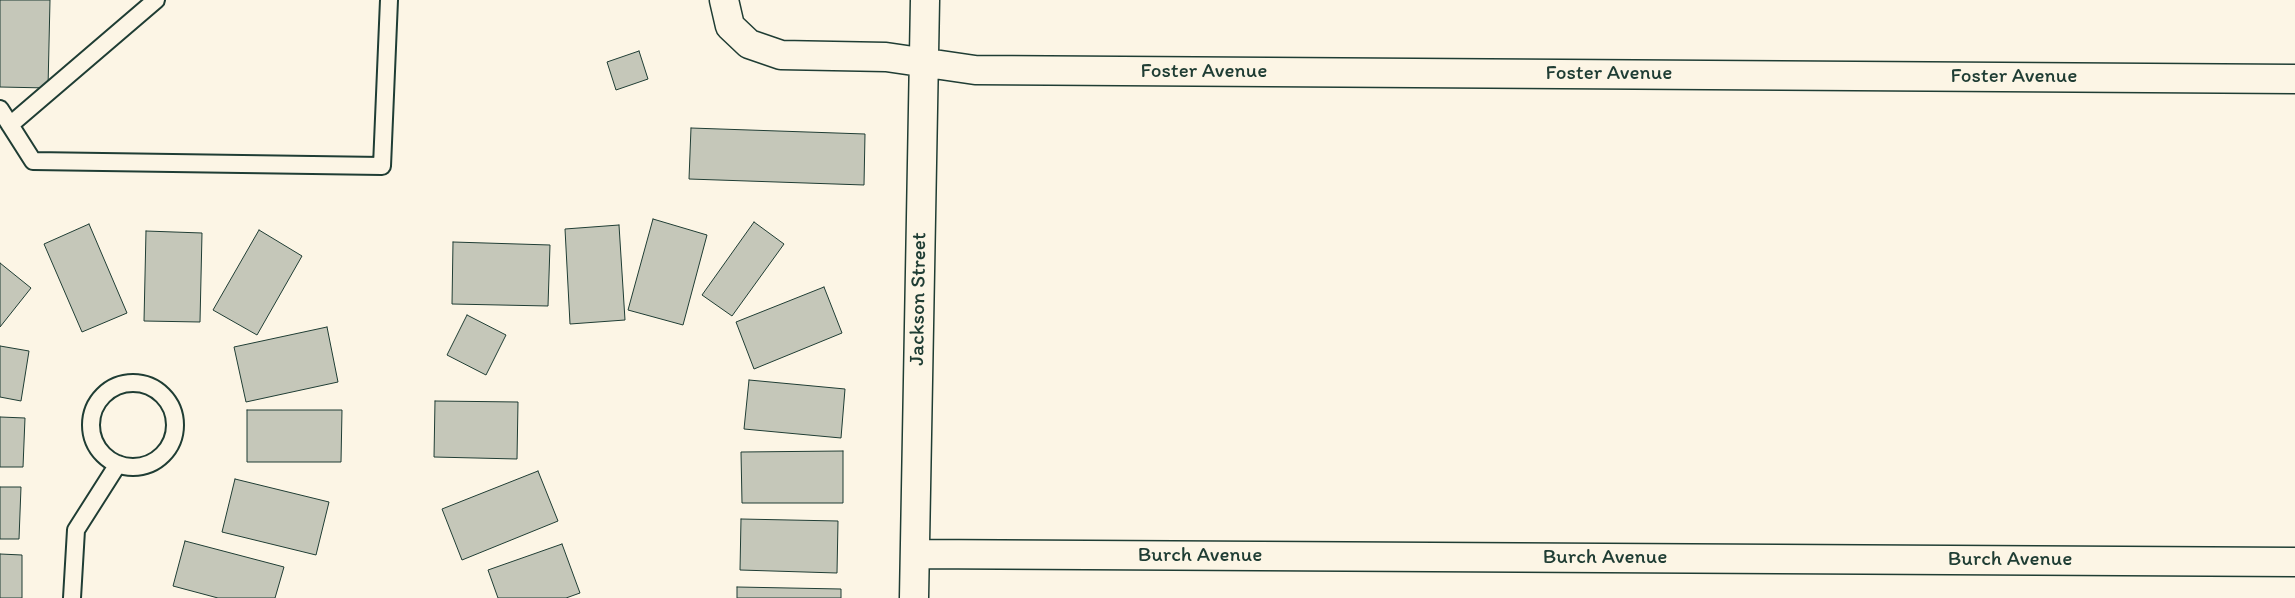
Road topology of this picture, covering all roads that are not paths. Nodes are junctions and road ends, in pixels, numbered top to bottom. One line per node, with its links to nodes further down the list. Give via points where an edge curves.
1 (156, 0): 8 (lane)
2 (389, 0): 8 (lane, via 382,166 32,161)
3 (724, 0): 5 (street, Foster Avenue, via 730,26 749,44 781,55 886,57)
4 (925, 0): 5 (street, Jackson Street)
5 (922, 63): 6 (street, Foster Avenue, via 975,70); 10 (street, Jackson Street)
6 (2295, 79)
7 (0, 109): 8 (lane)
8 (10, 125)
9 (118, 464): 9 (lane, via 144,466 155,461 172,441 175,428 171,409 161,393 148,386 134,383 119,385 97,403 92,417 96,445); 12 (lane, via 76,530)
10 (915, 554): 11 (street, Burch Avenue); 13 (street, Jackson Street)
11 (2295, 562)
12 (72, 598)
13 (914, 598)

